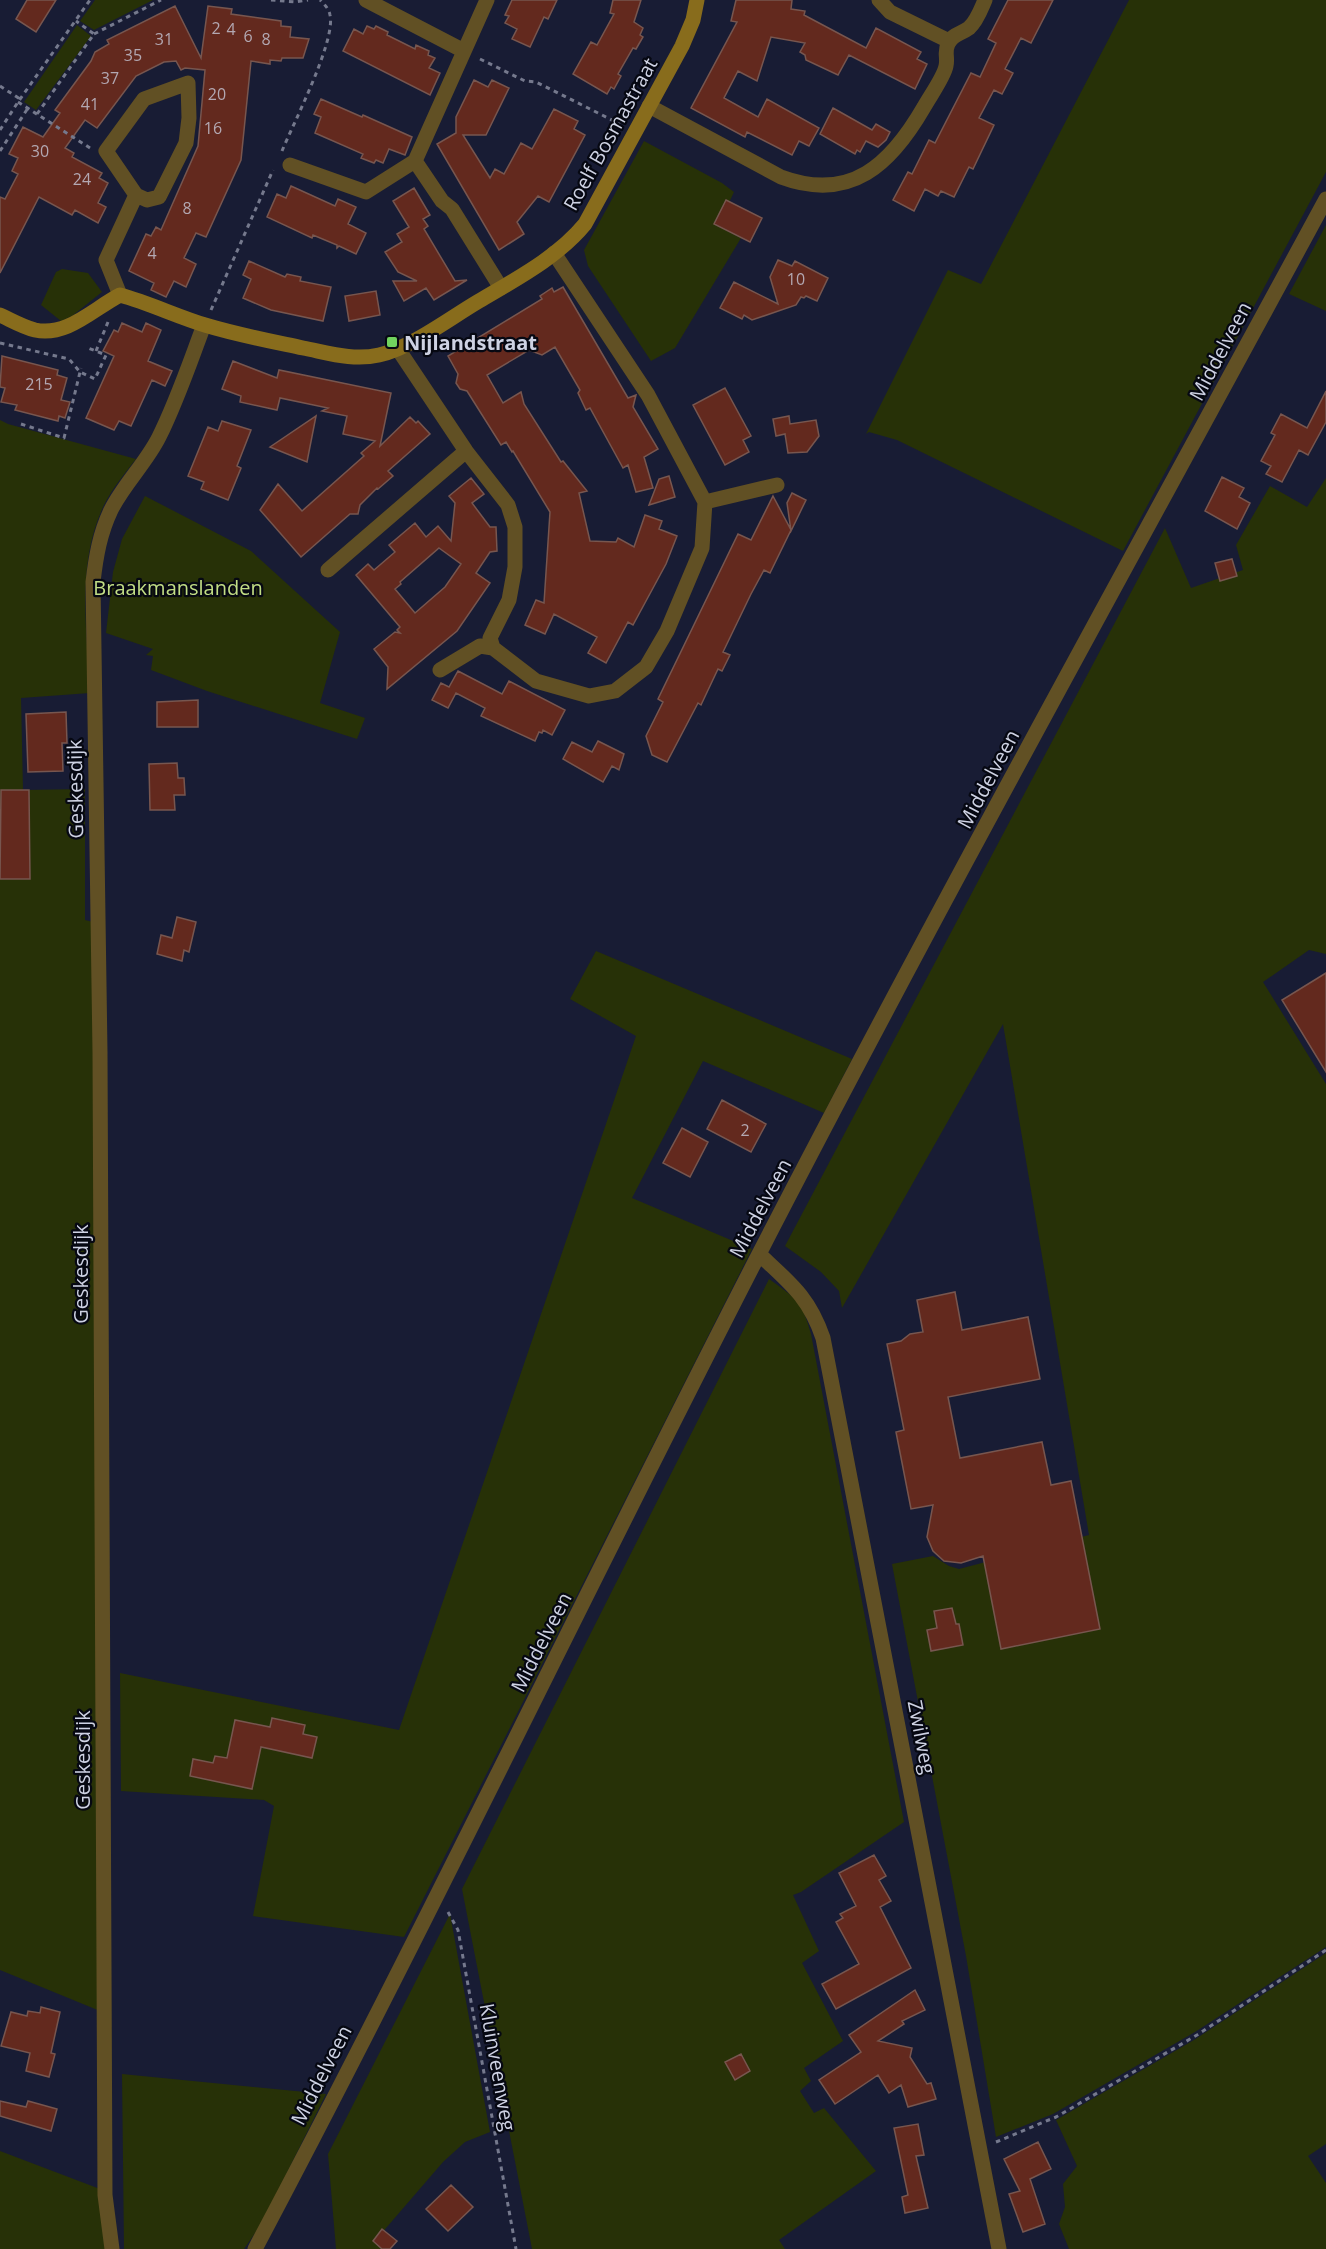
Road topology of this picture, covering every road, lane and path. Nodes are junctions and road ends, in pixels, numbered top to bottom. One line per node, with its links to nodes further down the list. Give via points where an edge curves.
1 (90, 0): 10 (path)
2 (161, 0): 11 (path)
3 (271, 0): 4 (path)
4 (308, 0)
5 (366, 0): 13 (street)
6 (487, 0): 13 (street)
7 (697, 0): 16 (street, Roelf Bosmastraat, via 682,46)
8 (879, 0): 12 (street, via 890,12)
9 (985, 0): 12 (street, via 969,27)
10 (76, 21): 11 (path); 15 (path)
11 (94, 34): 18 (path)
12 (949, 41): 16 (street, via 946,66 913,127 875,168 861,178 837,185 794,182 781,177)
13 (464, 51): 20 (path); 23 (street)
14 (0, 86): 15 (path)
15 (19, 100): 17 (path); 19 (path)
16 (649, 106): 20 (street, Roelf Bosmastraat)
17 (28, 108): 18 (path); 21 (path)
18 (37, 114): 22 (path, via 96,152)
19 (0, 130)
20 (635, 132): 27 (street, Roelf Bosmastraat, via 585,224)
21 (0, 151)
22 (106, 151): 25 (street); 25 (street, via 144,99 188,83 186,143 159,197 147,200)
23 (415, 161): 24 (street, via 366,192); 28 (street, via 442,201 452,209)
24 (290, 165)
25 (136, 195): 29 (street, via 106,260)
26 (1326, 199): 43 (street, Middelveen)
27 (554, 253): 28 (street, Roelf Bosmastraat); 39 (street, via 648,395)
28 (501, 288): 34 (street, Roelf Bosmastraat)
29 (120, 295): 30 (street, via 69,327 49,331 34,330); 31 (street, Roelf Bosmastraat)
30 (0, 315)
31 (204, 325): 34 (street, Roelf Bosmastraat, via 354,358); 47 (street, Geskesdijk, via 159,436 112,508 100,536 93,582 100,1052 105,2195)
32 (0, 343): 35 (path, via 69,359)
33 (88, 348): 35 (path, via 106,355 95,380)
34 (398, 349): 37 (street)
35 (80, 370): 36 (path, via 64,438)
36 (21, 424)
37 (466, 451): 40 (street); 41 (street, via 508,505 515,527 515,567 509,600 490,638)
38 (777, 485): 39 (street)
39 (705, 502): 41 (street, via 702,548 667,631 646,667 615,692 589,696 536,681)
40 (328, 570)
41 (493, 648): 42 (street, via 480,646)
42 (440, 670)
43 (759, 1254): 44 (street, Middelveen); 46 (street, Zwilweg, via 800,1292 816,1316 823,1338)
44 (436, 1896): 48 (street, Middelveen); 49 (path, Kluinveenweg, via 458,1930)
45 (1326, 1950): 46 (path, via 1197,2035 1064,2112)
46 (981, 2148): 50 (street, Zwilweg)
47 (112, 2249)
48 (255, 2249)
49 (516, 2249)
50 (999, 2249)

